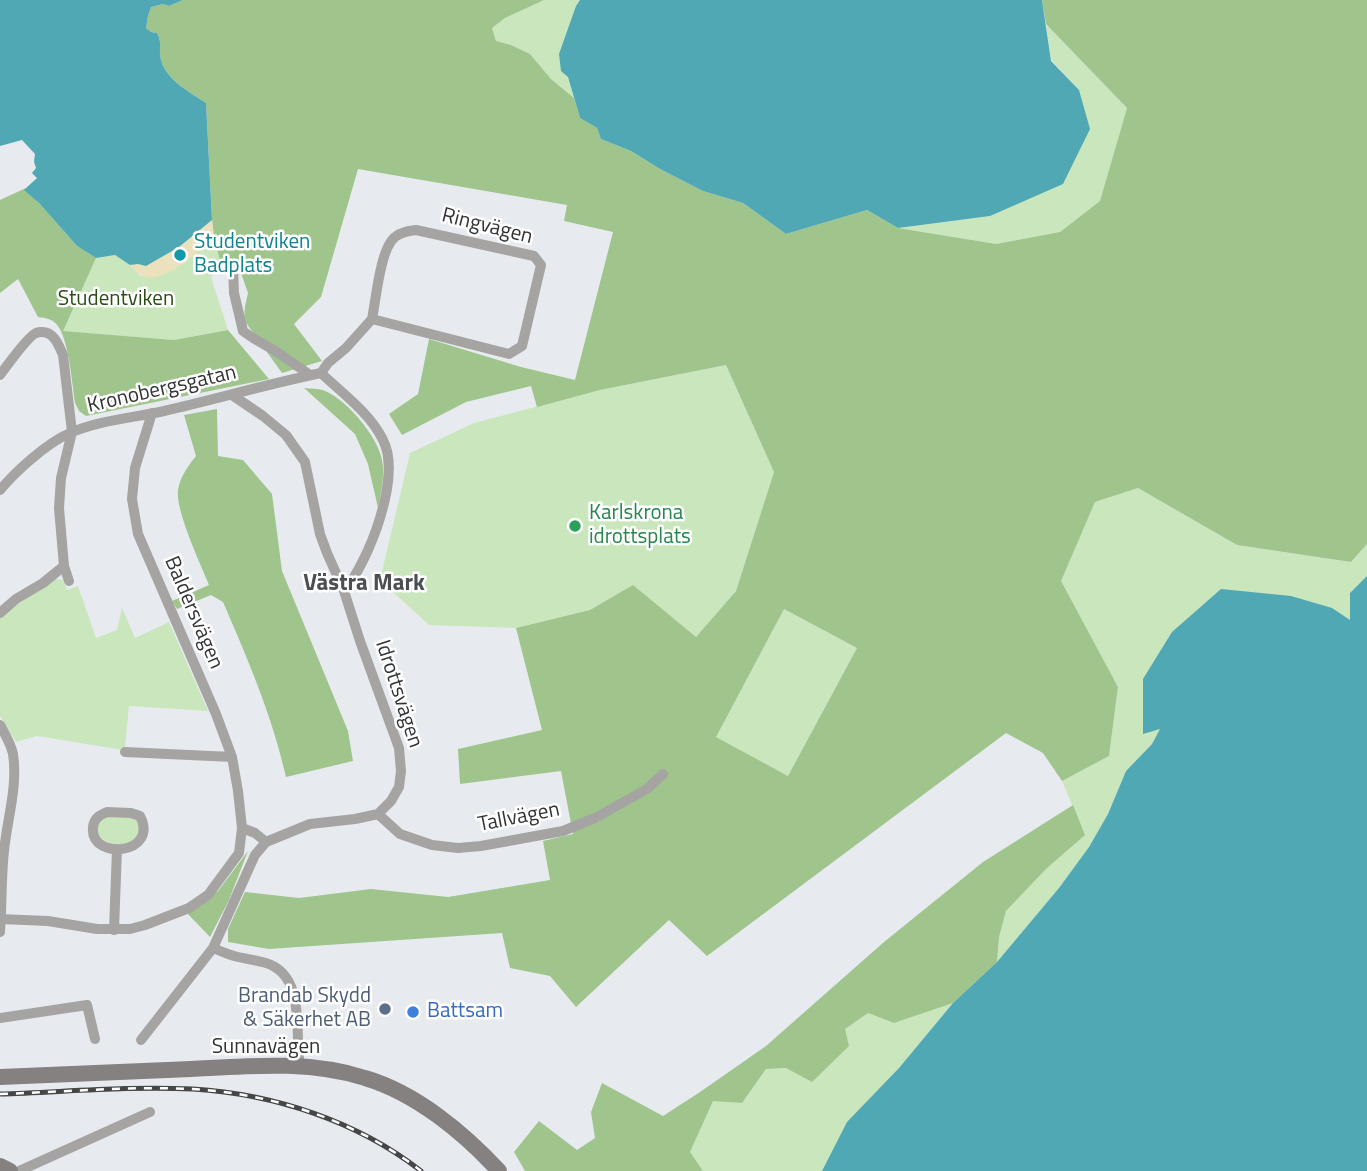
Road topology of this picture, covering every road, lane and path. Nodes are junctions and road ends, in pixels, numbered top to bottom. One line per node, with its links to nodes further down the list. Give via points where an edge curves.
1 (233, 267): 3 (street, via 243,331)
2 (372, 319): 2 (street, Ringvägen, via 509,354 522,346 541,265 534,256 416,230 404,232 385,249); 3 (street)
3 (315, 374): 5 (street, Kronobergsgatan); 11 (street, via 362,412 385,442 386,498 377,528)
4 (0, 375): 7 (street, via 36,333 52,336 62,355)
5 (232, 395): 6 (street, Kronobergsgatan); 11 (street, Idrottsvägen, via 286,435 305,462 320,534)
6 (152, 413): 7 (street, Kronobergsgatan); 17 (street, Baldersvägen, via 135,468 132,499 138,534)
7 (72, 432): 8 (street, Kronobergsgatan, via 50,443); 9 (street, via 59,508)
8 (0, 490)
9 (64, 566): 10 (street); 13 (street)
10 (69, 581)
11 (344, 591): 19 (street, Idrottsvägen, via 399,748 399,787)
12 (0, 596): 13 (street)
13 (10, 604): 14 (street)
14 (0, 613)
15 (0, 725): 22 (street, via 13,763)
16 (125, 752): 17 (street)
17 (232, 757): 20 (street, Baldersvägen)
18 (663, 774): 19 (street, Tallvägen, via 647,789 563,831 481,846 432,845 400,834)
19 (378, 814): 21 (street, via 310,824)
20 (243, 828): 21 (street); 25 (street, via 239,853 208,895 189,908 145,925)
21 (266, 842): 27 (street, via 255,855)
22 (3, 843): 24 (street)
23 (117, 849): 23 (street, via 137,845 144,823 140,816 107,812 93,822 95,839); 25 (street)
24 (0, 918): 25 (street); 26 (street)
25 (114, 930)
26 (0, 932)
27 (214, 948): 30 (street); 31 (street, via 266,963 286,977 295,998)
28 (0, 1018): 29 (street, via 87,1005)
29 (95, 1040)
30 (141, 1040)
31 (300, 1066): 32 (main road, Sunnavägen); 37 (main road, Sunnavägen, via 336,1070 399,1093 455,1129)
32 (0, 1077)
33 (150, 1111): 36 (street)
34 (0, 1166): 35 (main road)
35 (10, 1171)
36 (19, 1171)
37 (499, 1171)

